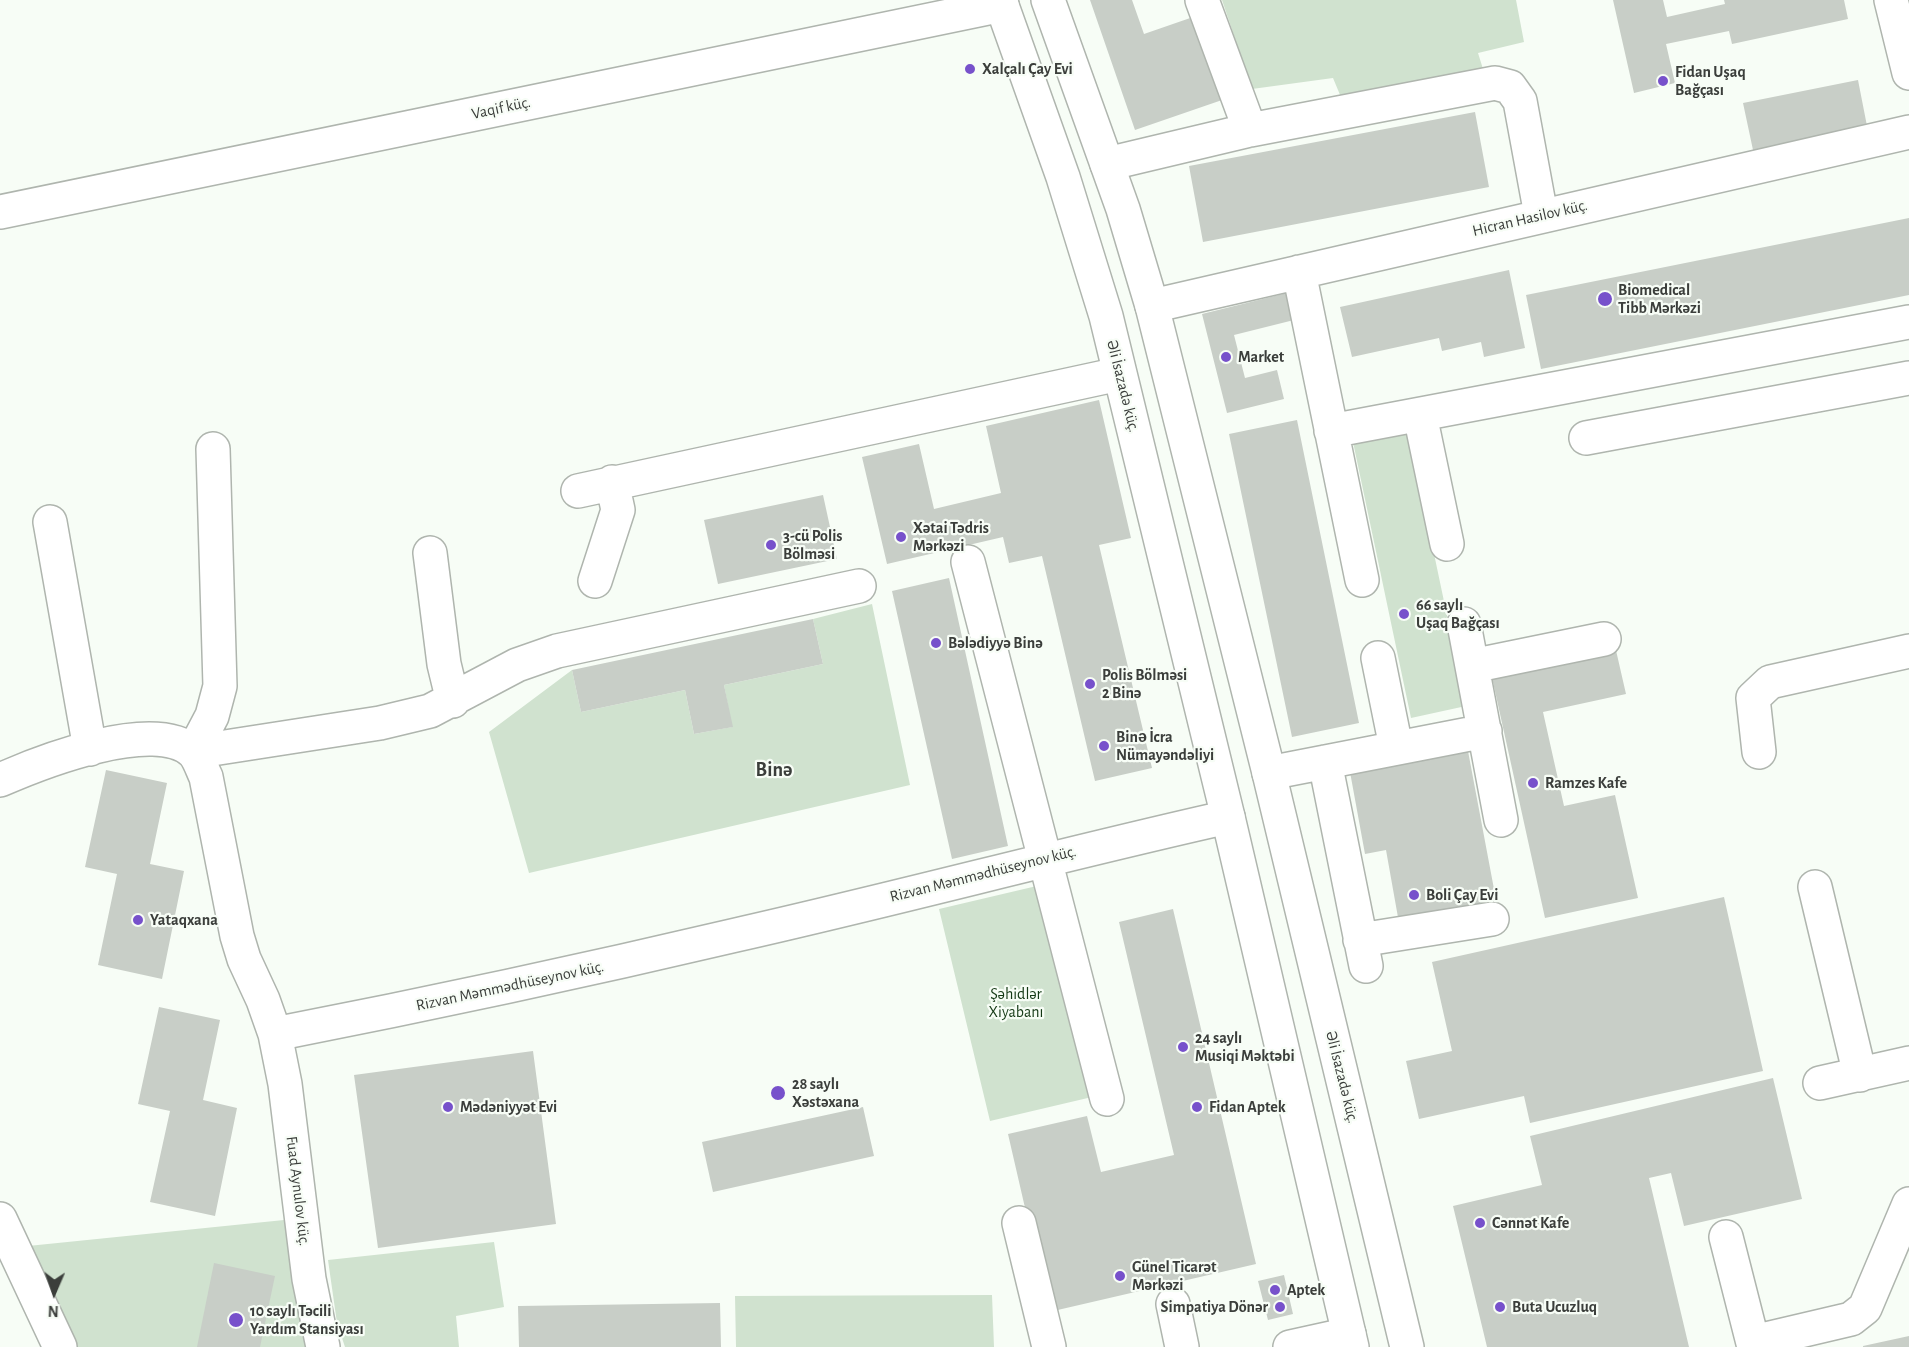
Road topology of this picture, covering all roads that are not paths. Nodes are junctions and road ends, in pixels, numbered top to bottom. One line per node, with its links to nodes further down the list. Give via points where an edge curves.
1 (1048, 0): 8 (street)
2 (1202, 0): 6 (street)
3 (1891, 0): 5 (street)
4 (1001, 2): 9 (street, Vaqif küç.); 13 (street, Əli İsazadə küç., via 1063,177)
5 (1909, 73)
6 (1250, 130): 8 (street); 10 (street, via 1495,83 1510,87 1520,101)
7 (1909, 132): 10 (street, Hicran Hasilov küç.)
8 (1107, 164): 12 (street)
9 (0, 212)
10 (1541, 215): 11 (street, Hicran Hasilov küç.)
11 (1299, 272): 12 (street, Hicran Hasilov küç.); 18 (street)
12 (1152, 306): 13 (street, Hicran Hasilov küç.); 42 (street)
13 (1106, 316): 15 (street, Əli İsazadə küç.)
14 (1909, 322): 17 (street)
15 (1119, 374): 21 (street); 45 (street, Əli İsazadə küç.)
16 (1909, 378): 19 (street)
17 (1420, 415): 18 (street); 24 (street)
18 (1331, 431): 27 (street)
19 (1586, 438)
20 (213, 449): 39 (street, via 220,686 212,716)
21 (612, 482): 22 (street); 28 (street, via 618,510)
22 (578, 491)
23 (50, 522): 38 (street)
24 (1447, 544)
25 (430, 553): 35 (street, via 444,664)
26 (968, 562): 47 (street)
27 (1362, 580)
28 (595, 581)
29 (860, 586): 35 (street, via 557,651 517,665)
30 (1464, 624): 34 (street)
31 (1604, 639): 34 (street)
32 (1909, 651): 40 (street, via 1770,682 1753,698)
33 (1378, 658): 37 (street)
34 (1472, 666): 36 (street)
35 (453, 701): 39 (street, via 380,723)
36 (1485, 731): 37 (street); 46 (street)
37 (1396, 747): 41 (street)
38 (90, 749): 39 (street, via 160,739); 43 (street)
39 (193, 752): 50 (street, via 206,777 239,944)
40 (1759, 752)
41 (1325, 762): 42 (street); 49 (street, via 1363,953)
42 (1269, 773): 44 (street, Əli İsazadə küç.); 45 (street)
43 (0, 779)
44 (1277, 807): 45 (street, Rizvan Məmmədhüseynov küç.); 60 (street, Əli İsazadə küç.)
45 (1228, 817): 47 (street, Rizvan Məmmədhüseynov küç.); 61 (street)
46 (1501, 820)
47 (1045, 859): 50 (street, Rizvan Məmmədhüseynov küç., via 738,935 426,1005); 54 (street)
48 (1815, 887): 52 (street)
49 (1492, 919)
50 (275, 1034): 64 (street, Fuad Aynulov küç., via 285,1084 309,1280)
51 (1909, 1063): 52 (street)
52 (1860, 1075): 53 (street)
53 (1820, 1083)
54 (1107, 1099)
55 (1909, 1204): 62 (street, via 1865,1308 1851,1319)
56 (0, 1219): 63 (street)
57 (1018, 1223): 65 (street)
58 (1726, 1237): 62 (street)
59 (1173, 1304): 66 (street)
60 (1404, 1335): 61 (street)
61 (1350, 1341): 67 (street)
62 (1753, 1345)
63 (60, 1347)
64 (323, 1347)
65 (1048, 1347)
66 (1182, 1347)
67 (1290, 1347)

